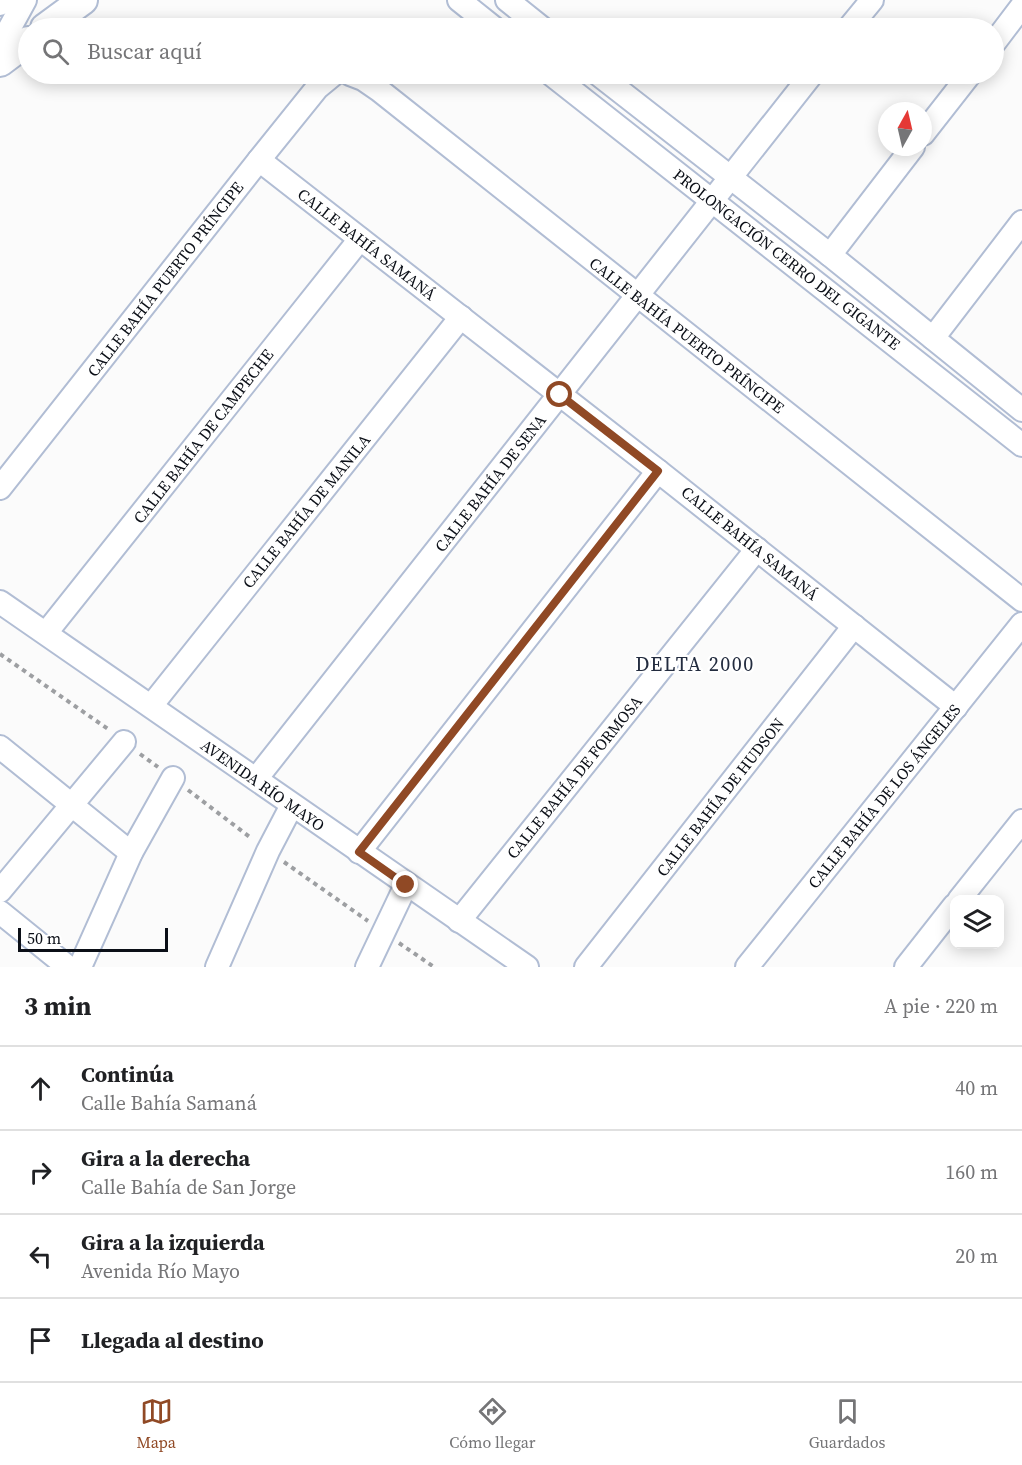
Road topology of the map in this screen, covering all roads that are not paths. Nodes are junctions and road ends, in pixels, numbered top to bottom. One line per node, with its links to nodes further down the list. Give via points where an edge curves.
1 (5, 0): 7 (street)
2 (26, 0): 15 (street, via 7,33)
3 (83, 0): 9 (street)
4 (459, 0): 10 (street)
5 (507, 0): 11 (street)
6 (872, 0): 12 (street)
7 (0, 4)
8 (1022, 6): 13 (street)
9 (59, 18)
10 (482, 18)
11 (530, 18)
12 (857, 18)
13 (1004, 29)
14 (18, 49): 15 (street)
15 (1, 62)
16 (322, 84): 24 (street, CALLE BAHÍA PUERTO PRÍNCIPE)
17 (370, 84): 30 (street, CALLE BAHÍA PUERTO PRÍNCIPE)
18 (564, 84): 26 (street, PROLONGACIÓN CERRO DEL GIGANTE)
19 (611, 84): 25 (street, PROLONGACIÓN CERRO DEL GIGANTE)
20 (804, 84): 25 (street, CALLE BAHÍA DE SENA)
21 (962, 84): 22 (street)
22 (932, 123)
23 (906, 156): 29 (street)
24 (259, 160): 28 (street, CALLE BAHÍA SAMANÁ); 37 (street, CALLE BAHÍA PUERTO PRÍNCIPE)
25 (729, 177): 26 (street, CALLE BAHÍA DE SENA); 29 (street, PROLONGACIÓN CERRO DEL GIGANTE)
26 (712, 200): 30 (street, CALLE BAHÍA DE SENA); 35 (street, PROLONGACIÓN CERRO DEL GIGANTE)
27 (1022, 222): 32 (street)
28 (360, 239): 31 (street, CALLE BAHÍA SAMANÁ); 43 (street, CALLE BAHÍA DE CAMPECHE)
29 (830, 255): 32 (street, PROLONGACIÓN CERRO DEL GIGANTE)
30 (637, 295): 33 (street, CALLE BAHÍA DE SENA); 39 (street, CALLE BAHÍA PUERTO PRÍNCIPE)
31 (461, 317): 33 (street, CALLE BAHÍA SAMANÁ); 44 (street, CALLE BAHÍA DE MANILA)
32 (933, 338): 34 (street, PROLONGACIÓN CERRO DEL GIGANTE)
33 (560, 395): 36 (street, CALLE BAHÍA SAMANÁ); 49 (street, CALLE BAHÍA DE SENA)
34 (1022, 410)
35 (1022, 445)
36 (658, 471): 38 (street, CALLE BAHÍA SAMANÁ); 53 (street)
37 (0, 488)
38 (757, 549): 42 (street, CALLE BAHÍA SAMANÁ); 60 (street, CALLE BAHÍA DE FORMOSA)
39 (1022, 600)
40 (0, 602): 43 (street, AVENIDA RÍO MAYO)
41 (1022, 624): 45 (street, CALLE BAHÍA DE LOS ÁNGELES)
42 (854, 626): 45 (street, CALLE BAHÍA SAMANÁ); 66 (street, CALLE BAHÍA DE HUDSON)
43 (46, 633): 44 (street, AVENIDA RÍO MAYO)
44 (151, 706): 49 (street, AVENIDA RÍO MAYO)
45 (956, 707): 67 (street, CALLE BAHÍA DE LOS ÁNGELES)
46 (124, 742): 51 (street)
47 (0, 747): 51 (street)
48 (173, 778): 54 (street)
49 (256, 779): 50 (street, AVENIDA RÍO MAYO)
50 (292, 805): 53 (street, AVENIDA RÍO MAYO); 63 (street)
51 (70, 806): 54 (street); 56 (street)
52 (1022, 820): 57 (street)
53 (359, 852): 55 (street, AVENIDA RÍO MAYO)
54 (131, 853): 62 (street)
55 (406, 885): 60 (street, AVENIDA RÍO MAYO); 64 (street)
56 (0, 891)
57 (963, 895)
58 (950, 911): 68 (street)
59 (0, 912): 61 (street)
60 (459, 921): 65 (street, AVENIDA RÍO MAYO)
61 (68, 967)
62 (80, 967)
63 (217, 967)
64 (367, 967)
65 (527, 967)
66 (586, 967)
67 (747, 967)
68 (906, 967)

